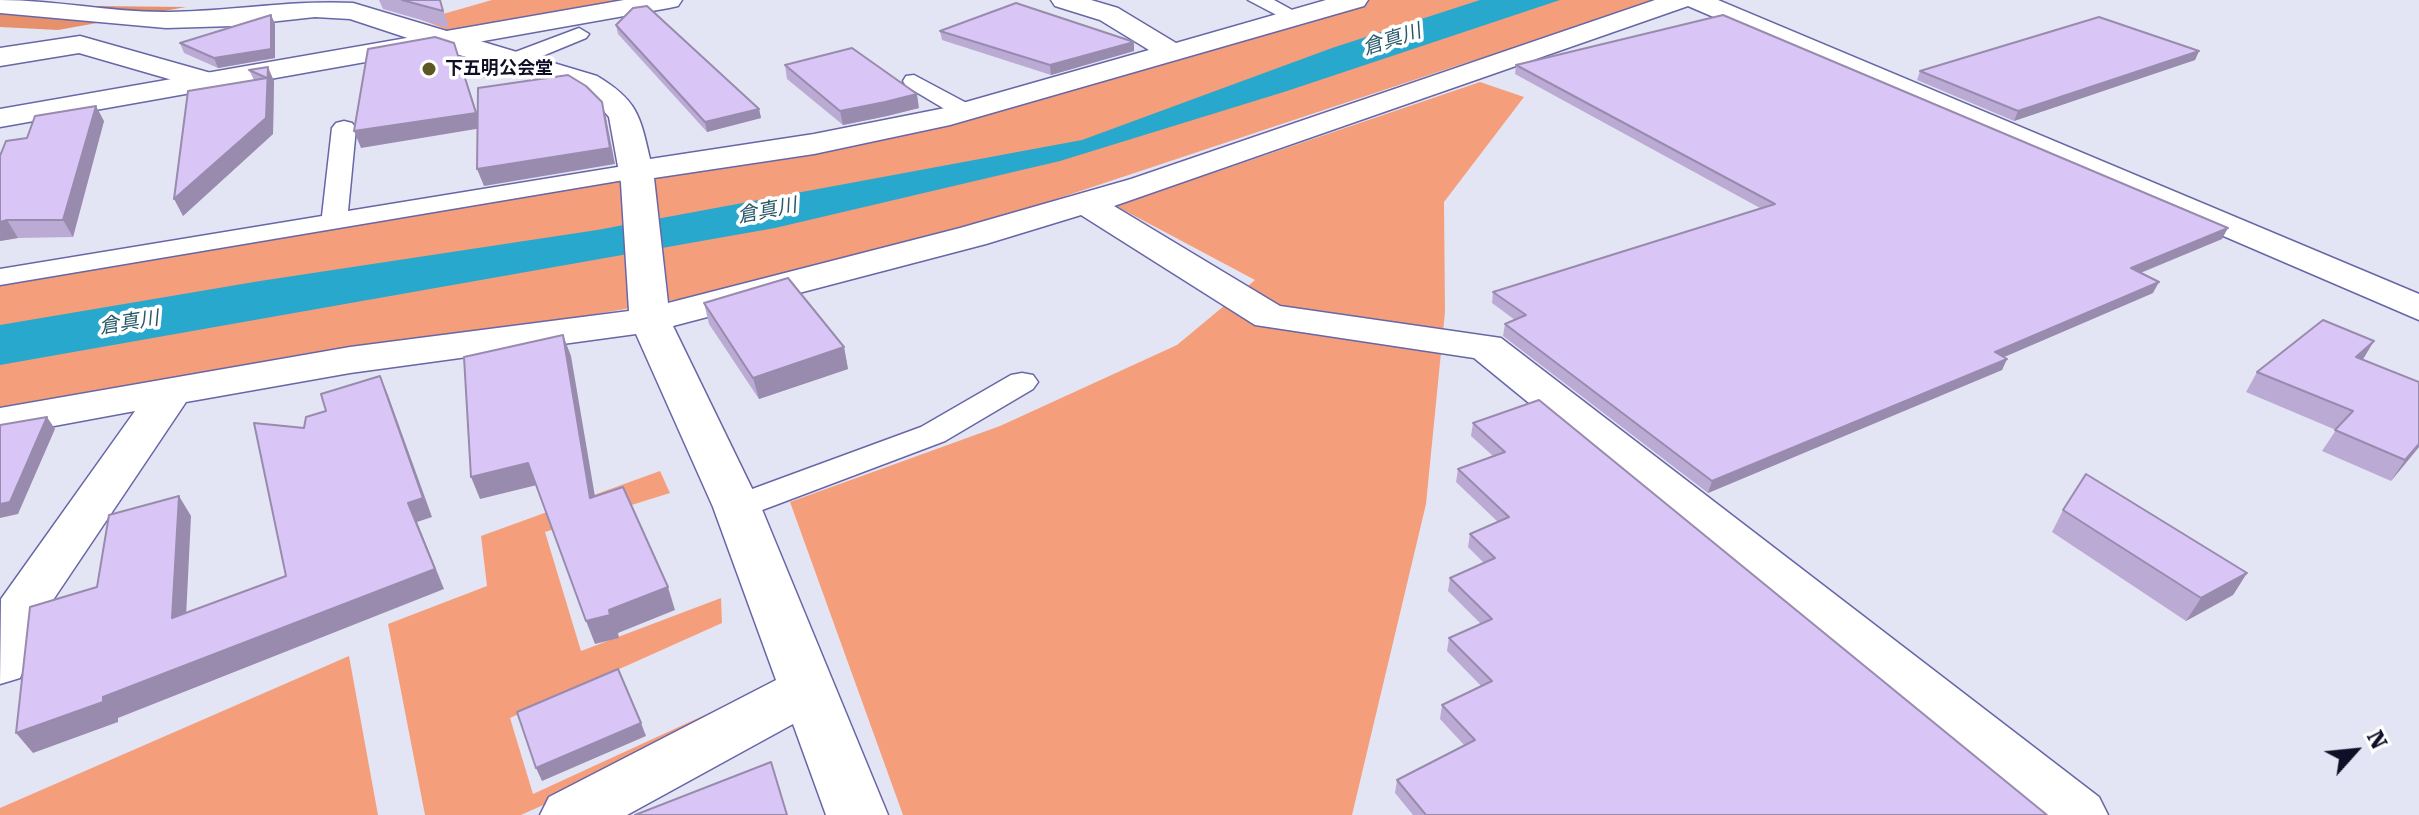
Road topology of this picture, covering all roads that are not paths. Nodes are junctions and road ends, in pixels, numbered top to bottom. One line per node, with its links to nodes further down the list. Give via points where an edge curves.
1 (669, 0): 11 (street)
2 (1064, 0): 12 (street, via 1109,14)
3 (1258, 0): 9 (lane)
4 (1355, 0): 9 (street)
5 (1681, 0): 21 (street, via 1293,137)
6 (1696, 0): 24 (street)
7 (1, 4): 8 (street)
8 (62, 6): 11 (street, via 166,20 353,11)
9 (1295, 17): 12 (street)
10 (579, 34): 14 (lane)
11 (443, 40): 14 (street); 15 (street)
12 (1173, 53): 17 (street)
13 (0, 57): 15 (street, via 80,44)
14 (498, 65): 20 (street, via 586,82 604,93 624,115)
15 (207, 81): 18 (street)
16 (914, 81): 17 (lane)
17 (966, 112): 20 (street)
18 (0, 118)
19 (344, 128): 22 (lane)
20 (637, 177): 22 (lane); 25 (street)
21 (1085, 203): 25 (street); 34 (street, via 1269,317 1486,347)
22 (334, 222): 23 (lane)
23 (0, 277)
24 (2419, 308)
25 (650, 320): 27 (street, via 350,360); 29 (street)
26 (1022, 382): 29 (lane, via 933,434)
27 (171, 392): 28 (street); 30 (street, via 27,599)
28 (0, 422)
29 (737, 507): 31 (street)
30 (0, 663)
31 (808, 689): 32 (street); 33 (street)
32 (571, 815)
33 (857, 815)
34 (2077, 815)

